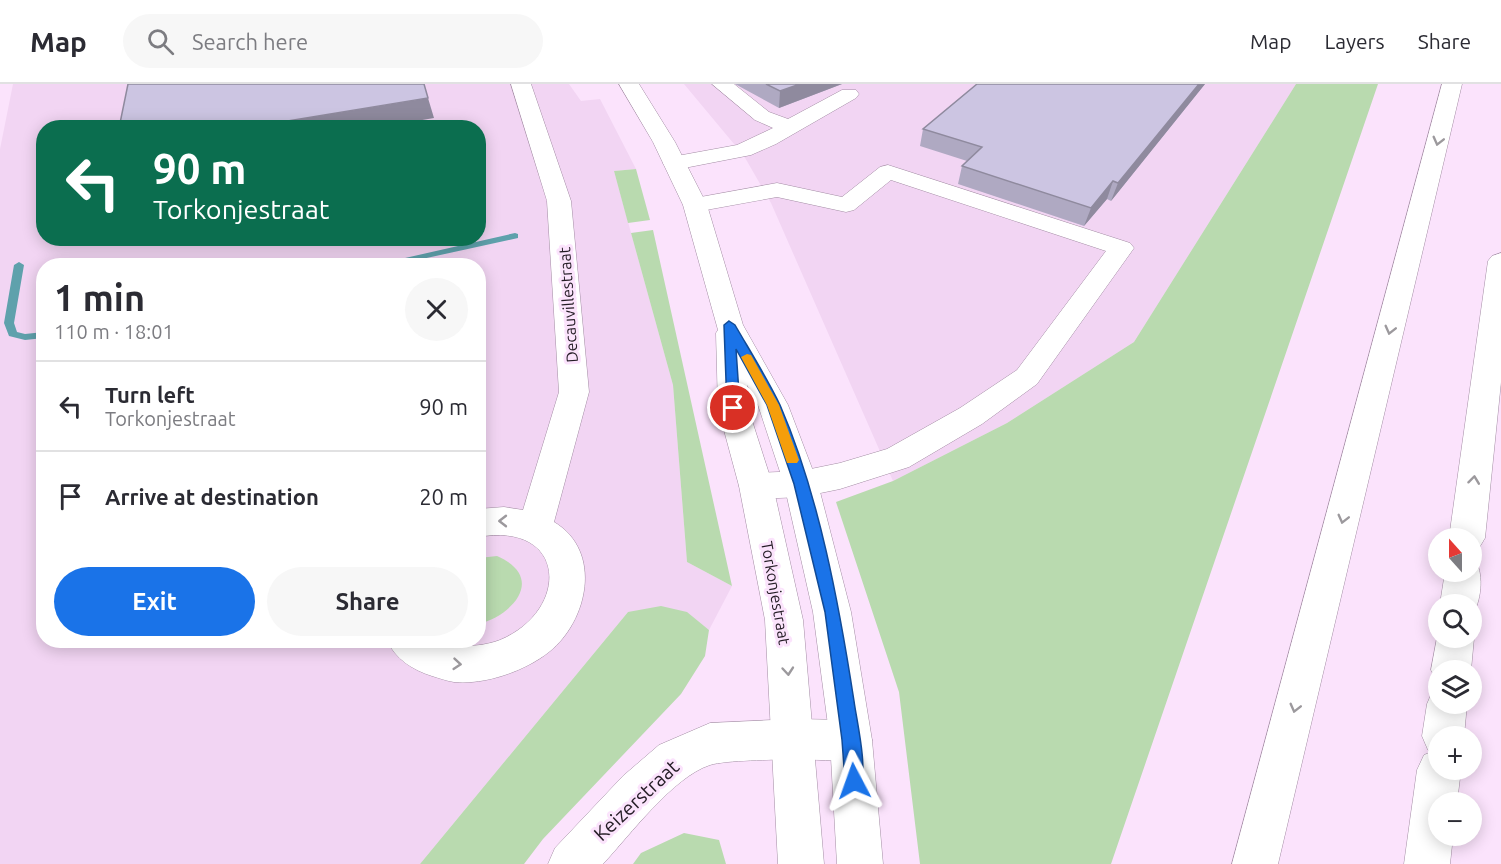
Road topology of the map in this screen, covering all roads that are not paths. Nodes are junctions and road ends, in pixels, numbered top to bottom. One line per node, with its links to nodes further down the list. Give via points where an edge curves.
1 (521, 84): 14 (main road, Decauvillestraat, via 559,201 574,392)
2 (629, 84): 7 (main road, Torkonjestraat)
3 (722, 84): 6 (main road, via 762,116)
4 (1452, 84): 23 (main road, one-way to 23)
5 (849, 93): 6 (main road)
6 (789, 127): 7 (main road, via 743,150)
7 (674, 163): 8 (main road, Torkonjestraat)
8 (695, 205): 10 (main road, Torkonjestraat); 11 (main road, via 777,190 846,205 888,172 1120,248 1027,377 971,416 898,458)
9 (1501, 261): 15 (main road, one-way to 9)
10 (729, 325): 11 (main road, Torkonjestraat, via 773,405); 12 (main road, Torkonjestraat, via 733,408)
11 (801, 484): 12 (main road); 18 (main road, Torkonjestraat, via 832,612)
12 (756, 486): 17 (main road, Torkonjestraat, one-way to 17, via 784,620)
13 (486, 523): 14 (main road, one-way to 13, via 512,521)
14 (535, 528): 16 (main road, one-way to 14, via 440,663 470,665 502,659 529,644 551,624 564,601 569,579 565,557 554,540)
15 (1468, 528)
16 (413, 648)
17 (794, 739): 18 (main road, Keizerstraat); 21 (main road, Keizerstraat, via 710,744 674,760); 22 (main road, Torkonjestraat)
18 (851, 740): 20 (main road, Torkonjestraat)
19 (1438, 780): 24 (main road)
20 (858, 843)
21 (571, 864)
22 (801, 864)
23 (1255, 864)
24 (1427, 864)

